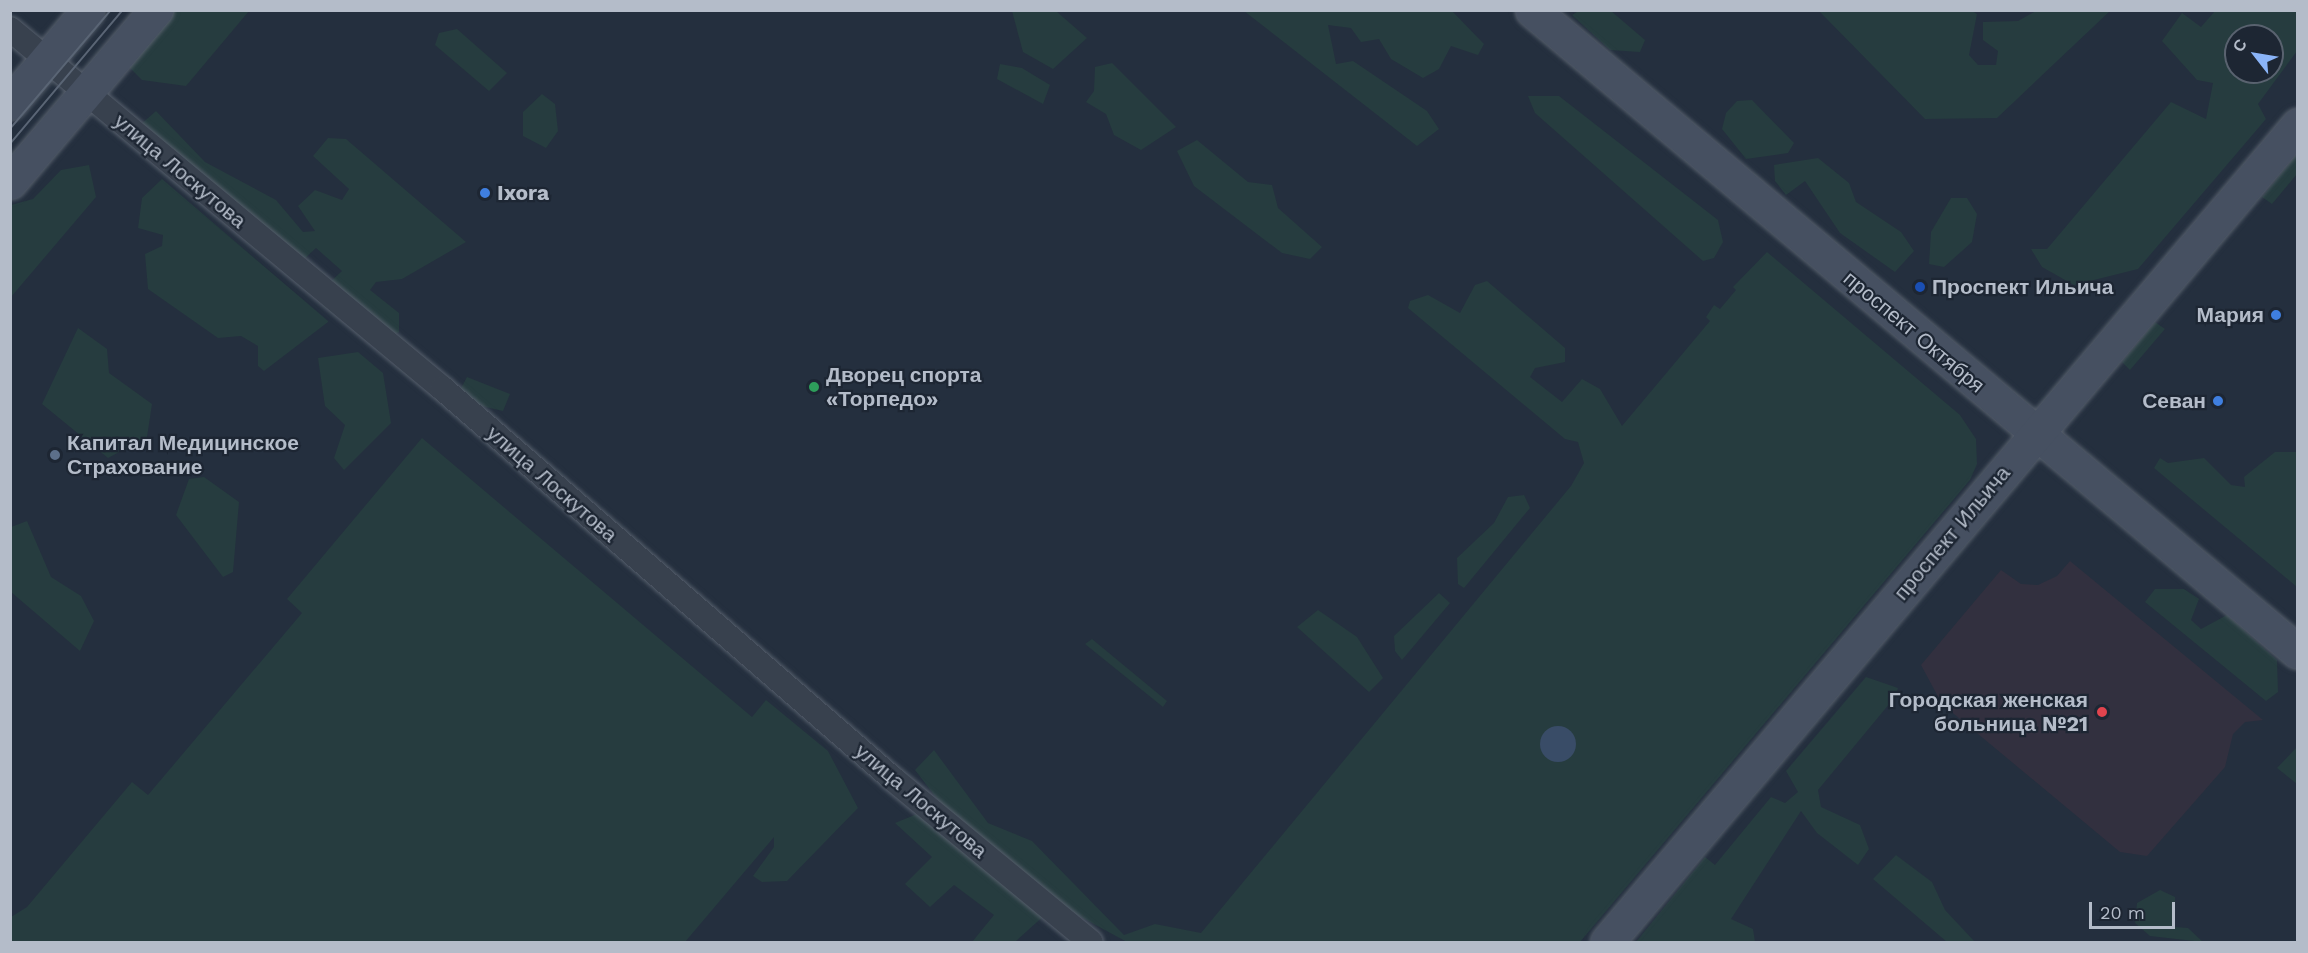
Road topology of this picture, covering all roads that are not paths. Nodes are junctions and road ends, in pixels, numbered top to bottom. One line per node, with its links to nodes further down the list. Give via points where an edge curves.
1 (88, 10): 5 (main road)
2 (156, 10): 6 (main road)
3 (1532, 10): 10 (main road, проспект Октября)
4 (10, 29): 5 (street, улица Лоскутова)
5 (47, 60): 6 (street, улица Лоскутова); 7 (main road)
6 (87, 93): 9 (main road); 12 (street, улица Лоскутова)
7 (10, 103)
8 (2298, 125): 10 (main road, проспект Ильича)
9 (10, 182)
10 (2035, 435): 11 (main road, проспект Октября); 13 (main road, проспект Ильича)
11 (2298, 652)
12 (1091, 942)
13 (1607, 942)

